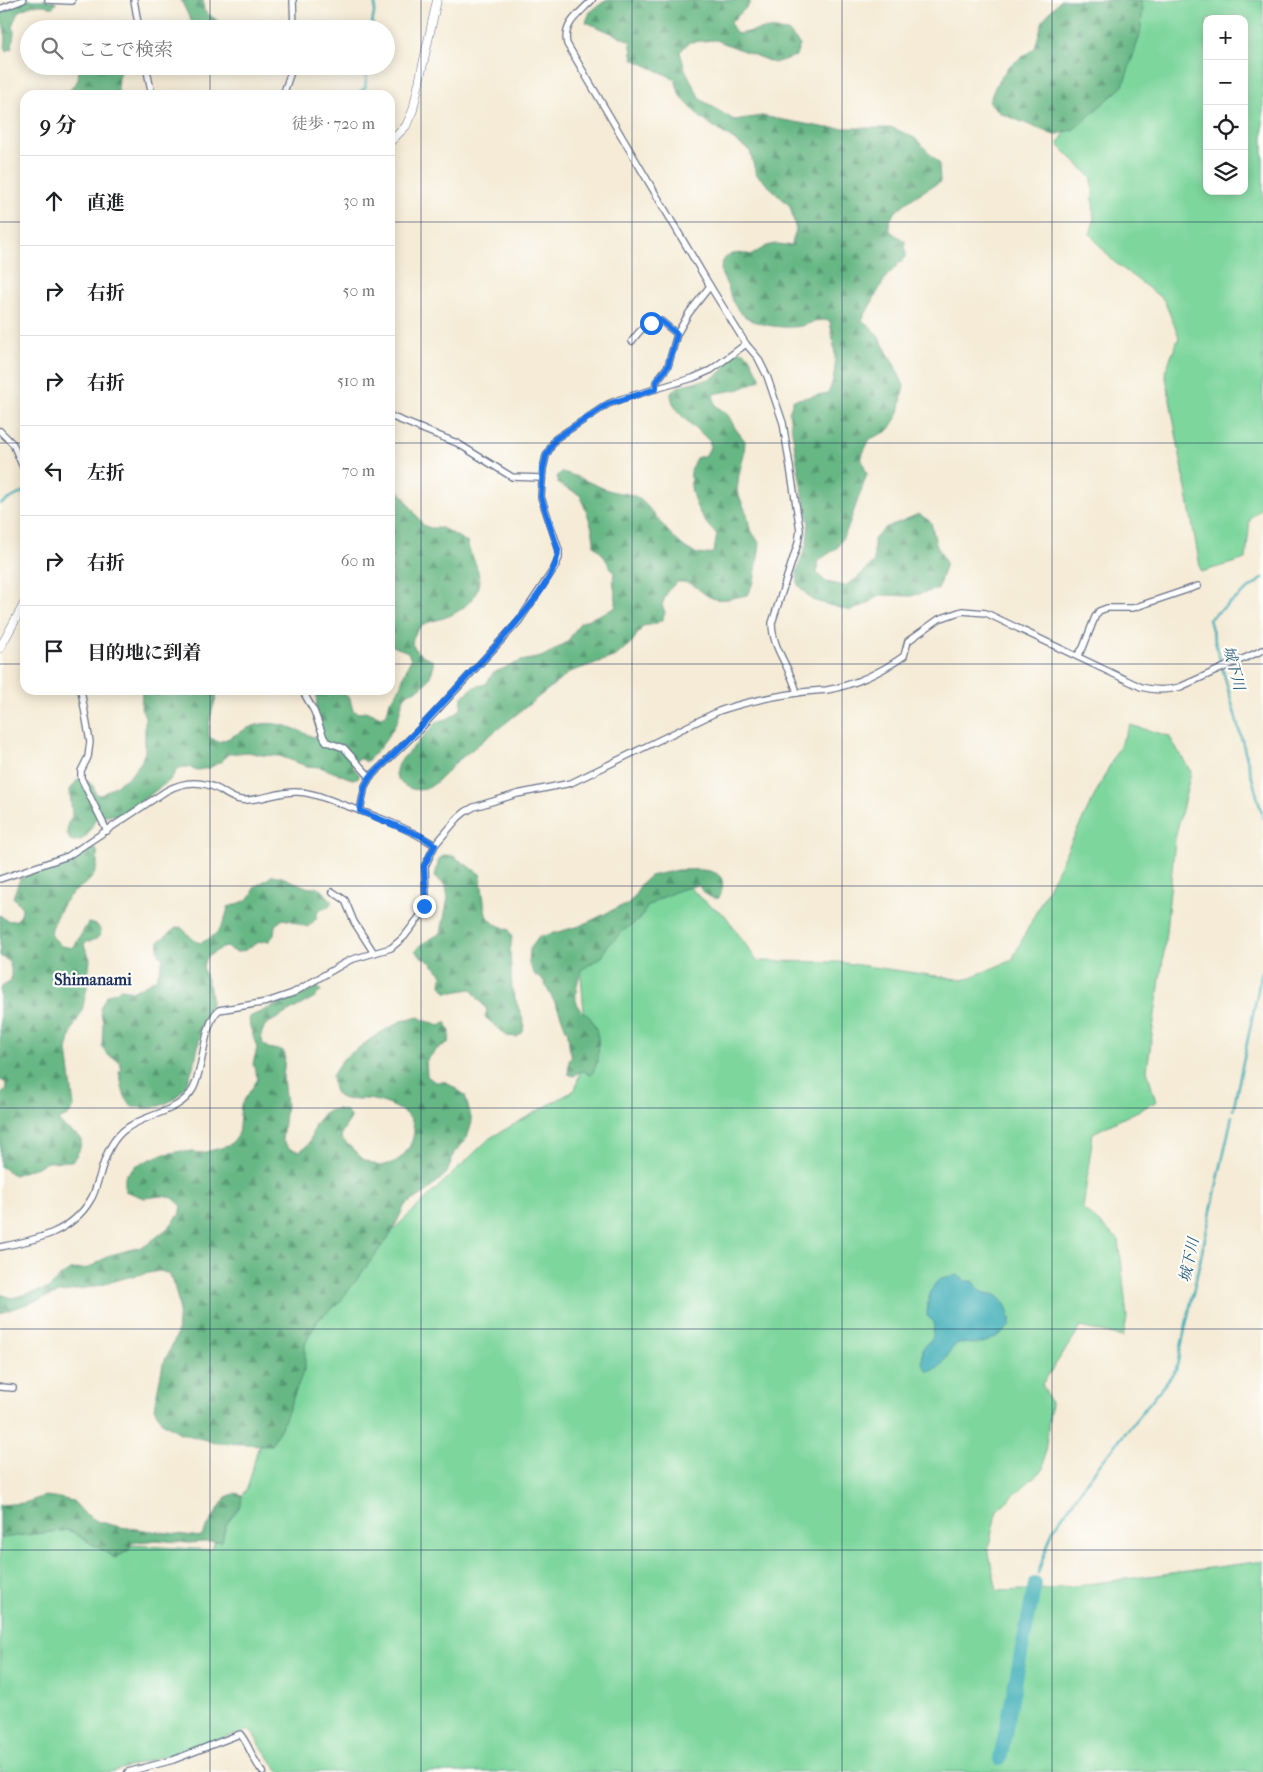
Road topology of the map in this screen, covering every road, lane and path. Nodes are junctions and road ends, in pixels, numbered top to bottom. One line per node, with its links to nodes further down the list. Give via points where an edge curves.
1 (23, 0): 8 (street)
2 (48, 0): 7 (street)
3 (134, 0): 9 (street)
4 (293, 0): 10 (street)
5 (437, 0): 15 (street, via 413,110 406,126)
6 (592, 0): 16 (street, via 571,21 565,35 568,44)
7 (72, 1)
8 (0, 9)
9 (137, 20)
10 (294, 20)
11 (148, 75): 13 (street)
12 (291, 75): 14 (street)
13 (151, 90)
14 (285, 90)
15 (395, 137)
16 (710, 286): 17 (street); 19 (street)
17 (677, 334): 18 (street, via 657,321 639,330); 20 (street, via 668,366 656,382)
18 (632, 341)
19 (746, 344): 20 (street, via 711,370); 30 (street, via 767,376 783,423 799,518 798,543 772,623 775,644)
20 (656, 389): 24 (street, via 608,404 560,435 546,456)
21 (395, 418): 24 (street, via 457,443 512,477)
22 (0, 431): 23 (street, via 13,444)
23 (20, 460)
24 (542, 478): 33 (street, via 541,497 558,550 555,567 520,621 419,730)
25 (1198, 586): 29 (street, via 1133,608 1099,611)
26 (20, 611): 27 (street)
27 (0, 648)
28 (1263, 650): 29 (street, via 1167,690 1141,687)
29 (1077, 656): 30 (street, via 986,613 962,611 939,619 908,641 904,656 862,679 829,690)
30 (797, 692): 36 (street, via 719,711 571,783 474,807 458,818)
31 (82, 695): 35 (street, via 90,742 81,778)
32 (305, 695): 33 (street, via 327,742 344,748)
33 (370, 777): 34 (street)
34 (360, 811): 35 (street, via 306,793 286,792 242,800 209,785 183,783); 36 (street)
35 (107, 831): 37 (street, via 68,856)
36 (435, 845): 39 (street, via 424,866 426,900 420,916 392,948)
37 (0, 879)
38 (333, 892): 39 (street, via 345,900 354,922)
39 (374, 953): 40 (street, via 350,960 293,994 219,1010 211,1020 196,1082 189,1096 176,1106 132,1124 118,1136 107,1154 93,1196 62,1228 36,1240)
40 (0, 1247)
41 (0, 1386): 42 (street)
42 (13, 1388)
43 (128, 1772): 44 (street, via 173,1760 240,1734)
44 (263, 1772)

